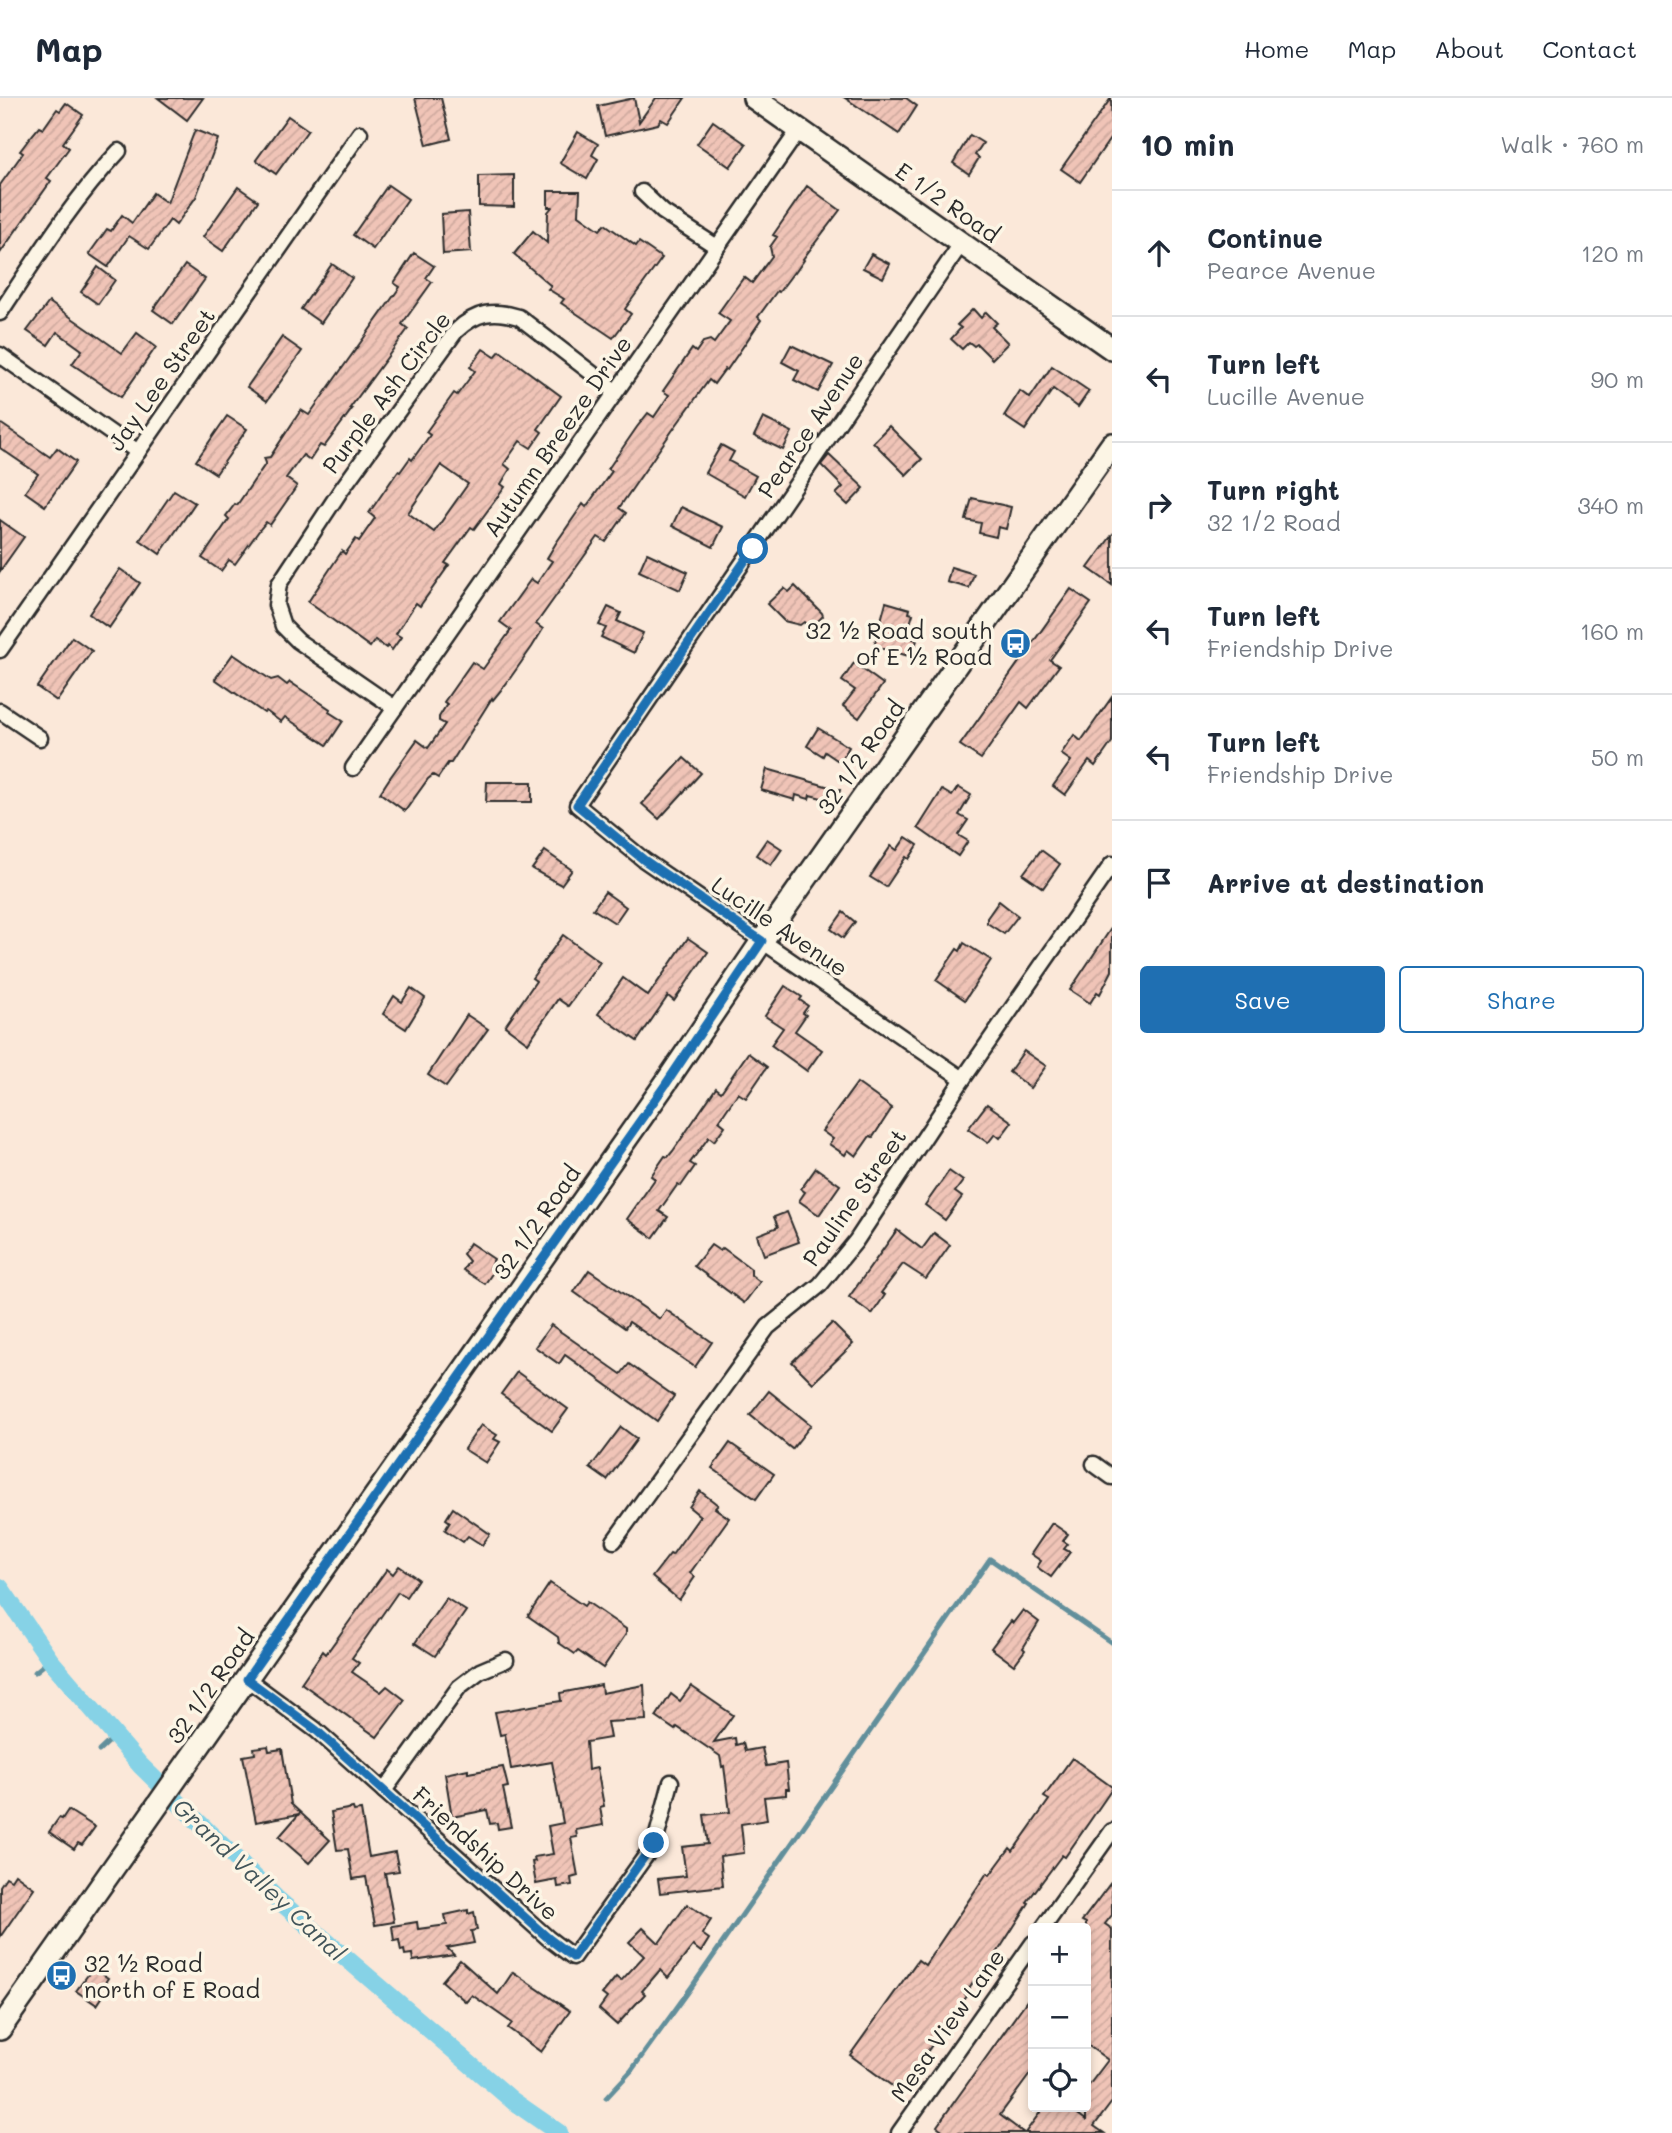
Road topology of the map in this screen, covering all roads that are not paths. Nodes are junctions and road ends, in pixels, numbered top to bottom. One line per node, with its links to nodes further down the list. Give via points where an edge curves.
1 (754, 98): 2 (street, E 1/2 Road)
2 (799, 130): 6 (street, E 1/2 Road); 7 (street, Autumn Breeze Drive)
3 (360, 133): 13 (street, Jay Lee Street)
4 (119, 151): 8 (street, via 68,211)
5 (642, 192): 7 (street, via 663,212)
6 (961, 244): 9 (street, E 1/2 Road); 19 (street, Pearce Avenue)
7 (717, 247): 11 (street, Autumn Breeze Drive)
8 (0, 313)
9 (1112, 349)
10 (0, 355): 13 (street)
11 (615, 391): 15 (street, Autumn Breeze Drive); 15 (street, Purple Ash Circle, via 519,317 501,312 471,317 456,331 341,490 278,584 276,606 283,626 298,641)
12 (1112, 444): 21 (street, 32 1/2 Road)
13 (138, 452): 14 (street, Jay Lee Street)
14 (0, 650)
15 (395, 708): 18 (street, Autumn Breeze Drive)
16 (0, 711): 17 (street)
17 (40, 738)
18 (353, 768)
19 (577, 805): 21 (street, Lucille Avenue, via 644,860)
20 (1112, 864): 22 (street, Pauline Street)
21 (762, 941): 22 (street, Lucille Avenue); 27 (street, 32 1/2 Road)
22 (963, 1079): 25 (street, Pauline Street, via 856,1241 820,1285 768,1327)
23 (1094, 1464): 24 (street)
24 (1112, 1476)
25 (614, 1541)
26 (506, 1660): 29 (street, via 459,1687)
27 (247, 1679): 29 (street, Friendship Drive, via 316,1730); 33 (street, 32 1/2 Road)
28 (671, 1782): 29 (street, Friendship Drive, via 654,1843 573,1957)
29 (384, 1791)
30 (1112, 1831): 31 (street)
31 (1047, 1923)
32 (1028, 1949): 34 (street, Mesa View Lane)
33 (0, 2029)
34 (899, 2133)

